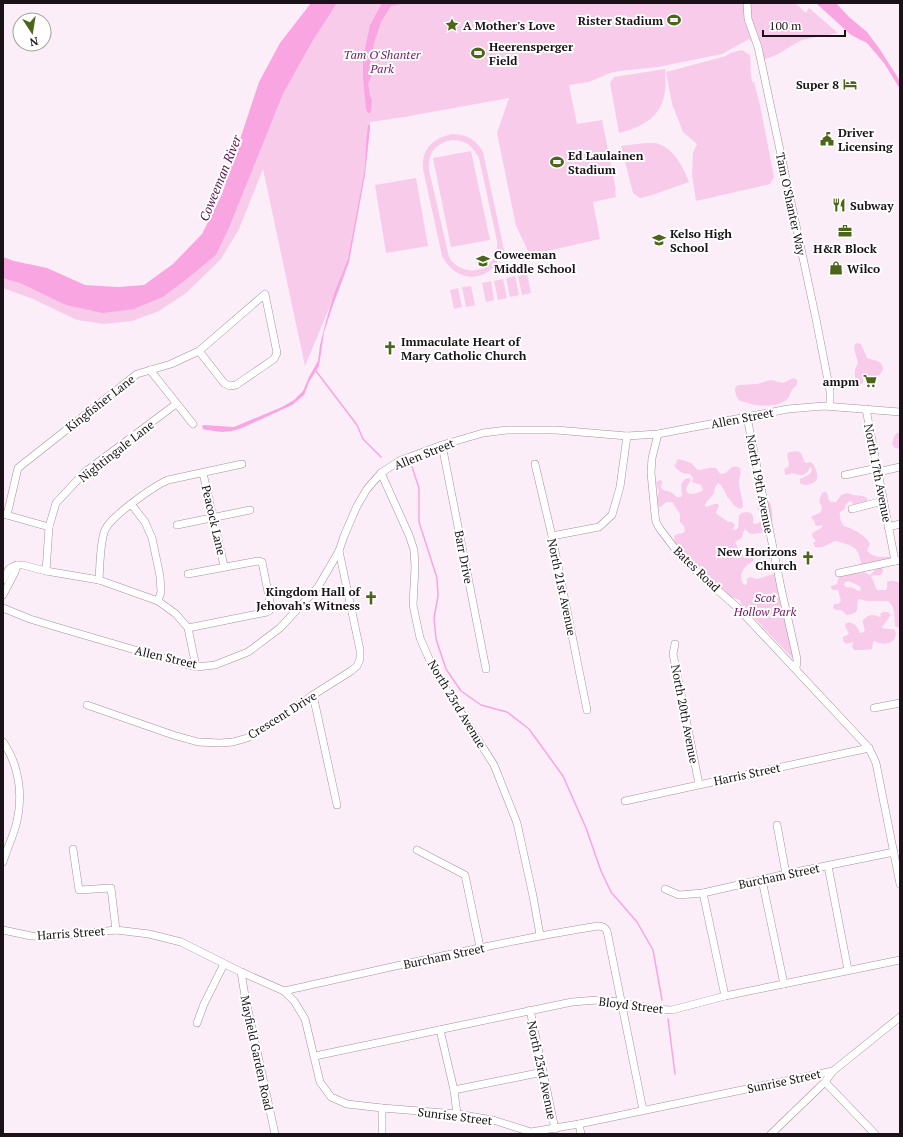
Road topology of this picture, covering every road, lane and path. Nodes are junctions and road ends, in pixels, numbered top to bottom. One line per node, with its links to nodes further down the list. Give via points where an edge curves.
1 (747, 3): 5 (street, Tam O'Shanter Way, via 748,19 758,47 816,319 830,390)
2 (200, 351): 2 (street, Kingfisher Lane, via 265,294 277,353 274,359 236,385 230,386 224,384); 3 (street, Kingfisher Lane)
3 (150, 370): 4 (street); 24 (street, Kingfisher Lane, via 137,374 18,468)
4 (176, 404): 9 (street); 28 (street, Nightingale Lane, via 85,472 56,503)
5 (830, 406): 6 (street, Allen Street); 8 (street, Allen Street, via 788,409)
6 (866, 409): 7 (street, Allen Street); 16 (street, North 17th Avenue)
7 (900, 412)
8 (747, 416): 10 (street, Allen Street); 47 (street, North 19th Avenue, via 780,588 797,659)
9 (193, 424)
10 (658, 434): 11 (street, Allen Street); 47 (street, Bates Road, via 651,473 656,522 660,529 679,554 738,608)
11 (627, 436): 12 (street, Allen Street, via 556,430 507,430 483,433); 30 (street, via 620,487 612,515 599,527)
12 (442, 445): 18 (street, Allen Street, via 400,461); 46 (street, Barr Drive)
13 (242, 464): 17 (street)
14 (536, 464): 30 (street, North 21st Avenue)
15 (900, 467): 16 (street)
16 (878, 470): 19 (street); 20 (street, North 17th Avenue)
17 (203, 473): 21 (street, via 158,484); 25 (street, Peacock Lane)
18 (381, 473): 31 (street, Allen Street, via 357,506); 72 (street, North 23rd Avenue, via 414,550 413,606 420,638 434,670 494,766 517,823)
19 (846, 475)
20 (884, 501): 22 (street); 29 (street, North 17th Avenue)
21 (131, 504): 39 (street, via 109,522 105,530); 41 (street, via 145,522 152,538 160,576 161,592)
22 (852, 509)
23 (250, 510): 25 (street)
24 (5, 515): 28 (street)
25 (214, 517): 27 (street); 34 (street, Peacock Lane)
26 (900, 524): 29 (street)
27 (177, 525)
28 (48, 527): 35 (street, Nightingale Lane)
29 (888, 527): 32 (street, North 17th Avenue)
30 (552, 536): 52 (street, North 21st Avenue)
31 (339, 551): 45 (street, Allen Street, via 318,587 280,628 248,652 215,665); 48 (street, Crescent Drive, via 360,659 351,671)
32 (898, 561): 36 (street)
33 (17, 565): 35 (street); 38 (street, via 9,570); 40 (street)
34 (224, 566): 37 (street, Peacock Lane); 43 (street, Peacock Lane, via 262,562 270,610)
35 (46, 571): 39 (street)
36 (839, 573)
37 (188, 574)
38 (3, 580)
39 (99, 580): 41 (street)
40 (3, 595)
41 (158, 601): 43 (street, via 176,614)
42 (3, 608): 45 (street, Allen Street, via 30,619)
43 (188, 628): 45 (street)
44 (674, 644): 55 (street, North 20th Avenue, via 673,654)
45 (196, 667)
46 (486, 669)
47 (796, 669): 54 (street, Bates Road)
48 (313, 695): 50 (street, Crescent Drive, via 247,738 220,743 198,742 173,735); 57 (street)
49 (900, 703): 51 (street)
50 (87, 705)
51 (874, 708)
52 (587, 710)
53 (3, 742): 62 (street, via 12,757 19,783 17,822)
54 (869, 748): 55 (street, Harris Street); 61 (street, via 876,763)
55 (699, 784): 56 (street, Harris Street)
56 (625, 801)
57 (337, 805)
58 (777, 825): 65 (street)
59 (73, 849): 71 (street, via 79,890 111,888)
60 (418, 850): 73 (street, via 465,875)
61 (894, 852): 63 (street); 64 (street, Burcham Street)
62 (3, 862)
63 (898, 865): 67 (street)
64 (828, 866): 65 (street, Burcham Street); 76 (street)
65 (786, 874): 66 (street, Burcham Street)
66 (762, 880): 69 (street, Burcham Street); 78 (street)
67 (900, 884)
68 (666, 889): 69 (street, Burcham Street, via 679,895)
69 (703, 893): 80 (street)
70 (3, 930): 71 (street, Harris Street, via 50,937)
71 (116, 930): 75 (street, Sunrise Street, via 149,934 181,942)
72 (540, 935): 73 (street, Burcham Street); 81 (street, Burcham Street, via 604,927)
73 (480, 947): 79 (street, Burcham Street)
74 (900, 960): 76 (street, Bloyd Street)
75 (224, 964): 77 (street, Sunrise Street); 84 (street)
76 (848, 970): 78 (street, Bloyd Street)
77 (241, 972): 79 (street, Sunrise Street); 96 (street, Mayfield Garden Road)
78 (784, 984): 80 (street, Bloyd Street)
79 (284, 991): 86 (street, Sunrise Street, via 305,1019)
80 (725, 996): 81 (street, Bloyd Street, via 672,1010)
81 (621, 1002): 82 (street, Bloyd Street, via 586,1000); 92 (street)
82 (530, 1010): 85 (street, Bloyd Street); 88 (street, North 23rd Avenue)
83 (900, 1017): 87 (street, Sunrise Street)
84 (197, 1023)
85 (440, 1030): 86 (street, Bloyd Street); 90 (street)
86 (315, 1056): 91 (street, Sunrise Street, via 320,1082 331,1097 347,1104)
87 (833, 1071): 89 (street); 92 (street, Sunrise Street)
88 (543, 1072): 90 (street); 95 (street, North 23rd Avenue)
89 (825, 1082): 99 (street); 100 (street)
90 (454, 1090): 93 (street)
91 (382, 1108): 93 (street, Sunrise Street); 97 (street)
92 (643, 1110): 94 (street, Sunrise Street)
93 (457, 1114): 95 (street, Sunrise Street, via 493,1120 531,1132)
94 (579, 1124): 95 (street, Sunrise Street); 98 (street)
95 (555, 1129)
96 (275, 1134)
97 (382, 1134)
98 (581, 1134)
99 (771, 1134)
100 (875, 1134)

